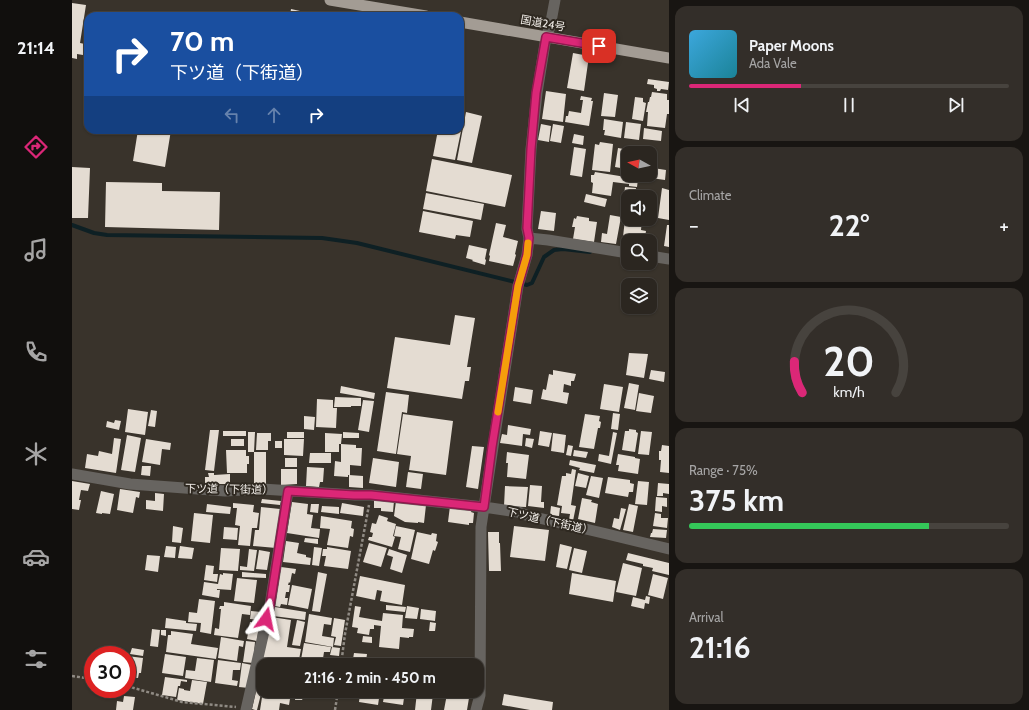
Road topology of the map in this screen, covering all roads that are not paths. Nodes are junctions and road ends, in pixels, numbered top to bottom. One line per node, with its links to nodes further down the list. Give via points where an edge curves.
1 (330, 0): 3 (highway)
2 (555, 0): 5 (street)
3 (402, 12)
4 (464, 23): 5 (highway, 国道24号)
5 (546, 37): 6 (highway, 国道24号); 7 (street, via 536,93 531,149 527,228)
6 (669, 58)
7 (529, 238): 8 (street); 13 (street, via 519,283)
8 (621, 251)
9 (657, 257): 10 (street)
10 (669, 259)
11 (72, 474): 12 (street, 下ツ道（下街道）, via 130,484 225,491)
12 (288, 491): 13 (street, 下ツ道（下街道）, via 371,495); 15 (street, via 270,605)
13 (484, 507): 14 (street, 下ツ道（下街道）, via 518,512); 16 (street, via 481,527 480,695)
14 (669, 549)
15 (246, 709)
16 (476, 710)

